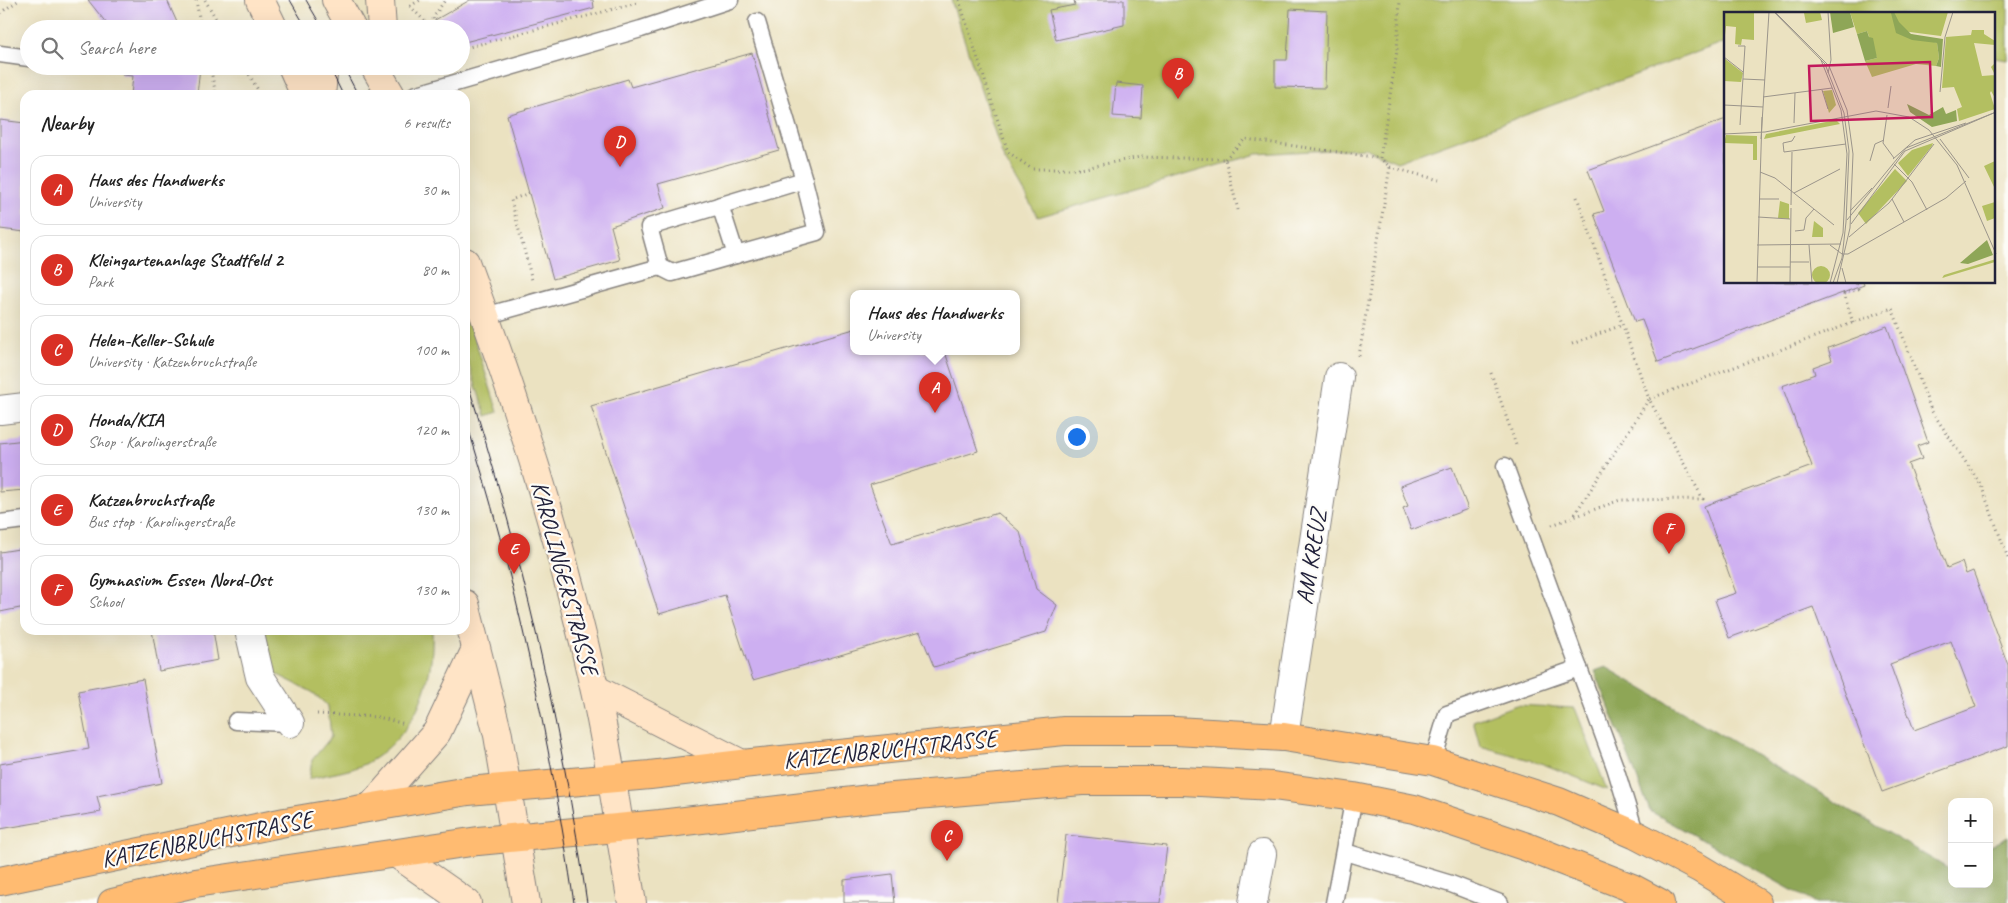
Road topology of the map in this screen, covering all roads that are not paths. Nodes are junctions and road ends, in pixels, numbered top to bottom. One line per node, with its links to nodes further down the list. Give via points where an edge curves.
1 (260, 0): 5 (main road)
2 (336, 0): 6 (main road); 7 (main road)
3 (380, 0): 8 (main road)
4 (730, 0): 16 (lane)
5 (270, 20)
6 (333, 20)
7 (347, 20)
8 (381, 20)
9 (758, 22): 17 (lane)
10 (0, 54): 11 (lane)
11 (20, 57)
12 (296, 75): 14 (main road)
13 (323, 75): 15 (main road)
14 (303, 90)
15 (322, 90)
16 (431, 90)
17 (804, 180): 18 (lane); 19 (lane, via 817,232)
18 (720, 205): 19 (lane); 20 (lane, via 649,227)
19 (736, 255): 20 (lane, via 672,273)
20 (660, 267): 22 (lane)
21 (470, 276): 22 (main road, KAROLINGERSTRASSE)
22 (485, 316): 33 (main road, KAROLINGERSTRASSE, via 524,430)
23 (1339, 377): 36 (street, AM KREUZ)
24 (20, 408): 25 (street)
25 (0, 410)
26 (1505, 466): 32 (lane)
27 (20, 521): 28 (lane)
28 (0, 523)
29 (470, 624): 31 (main road)
30 (250, 635): 35 (street, via 260,677)
31 (476, 648): 40 (main road); 42 (main road, via 437,732)
32 (1579, 668): 37 (lane, via 1447,714); 44 (lane)
33 (595, 689): 38 (main road); 39 (main road, KAROLINGERSTRASSE)
34 (236, 721): 35 (lane)
35 (290, 723)
36 (1284, 737): 37 (main road, KATZENBRUCHSTRASSE); 38 (main road, KATZENBRUCHSTRASSE, via 1175,731 1064,732)
37 (1433, 761): 44 (main road, KATZENBRUCHSTRASSE, via 1558,802)
38 (742, 764): 39 (main road, KATZENBRUCHSTRASSE)
39 (612, 779): 40 (main road, KATZENBRUCHSTRASSE); 43 (main road, KAROLINGERSTRASSE)
40 (507, 786): 42 (main road, KATZENBRUCHSTRASSE); 45 (main road)
41 (1354, 797): 43 (main road, KATZENBRUCHSTRASSE, via 1230,783 1082,781 870,799); 46 (lane); 57 (main road, KATZENBRUCHSTRASSE, via 1414,809 1527,847 1632,888)
42 (371, 807): 49 (main road, KATZENBRUCHSTRASSE)
43 (620, 828): 45 (main road, KATZENBRUCHSTRASSE); 53 (main road, KAROLINGERSTRASSE)
44 (1636, 835): 58 (main road, KATZENBRUCHSTRASSE)
45 (516, 837): 47 (main road, KATZENBRUCHSTRASSE); 52 (main road)
46 (1345, 852): 55 (lane); 56 (lane, via 1452,884)
47 (397, 854): 50 (main road, KATZENBRUCHSTRASSE, via 195,883); 51 (main road)
48 (1262, 854): 54 (street)
49 (0, 881)
50 (112, 903)
51 (467, 903)
52 (526, 903)
53 (632, 903)
54 (1253, 903)
55 (1334, 903)
56 (1500, 903)
57 (1660, 903)
58 (1757, 903)

